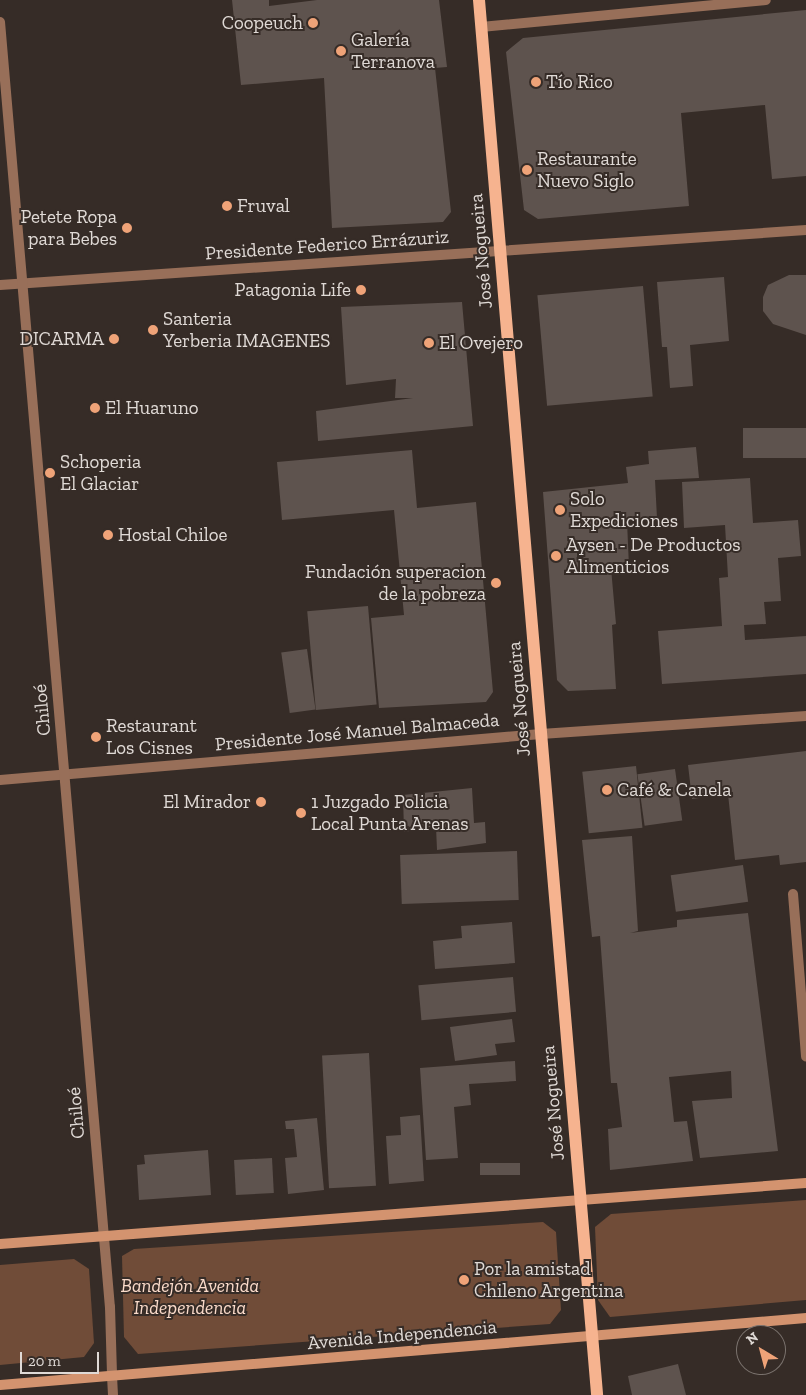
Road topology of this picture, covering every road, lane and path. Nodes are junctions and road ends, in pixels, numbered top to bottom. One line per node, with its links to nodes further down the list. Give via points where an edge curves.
1 (479, 0): 4 (main road, José Nogueira)
2 (766, 0): 4 (street)
3 (0, 22): 7 (street, Chiloé)
4 (481, 28): 6 (main road, José Nogueira)
5 (806, 230): 6 (street, Presidente Federico Errázuriz)
6 (500, 250): 7 (street, Presidente Federico Errázuriz); 10 (main road, José Nogueira)
7 (22, 283): 8 (street, Presidente Federico Errázuriz); 11 (street, Chiloé)
8 (0, 285)
9 (806, 716): 10 (street, Presidente José Manuel Balmaceda)
10 (541, 734): 11 (street, Presidente José Manuel Balmaceda); 16 (main road, José Nogueira)
11 (65, 775): 12 (street, Presidente José Manuel Balmaceda); 17 (street, Chiloé)
12 (0, 780)
13 (793, 894): 14 (street)
14 (806, 1056)
15 (806, 1184): 16 (main road)
16 (580, 1198): 17 (main road); 20 (main road, José Nogueira)
17 (104, 1236): 18 (main road); 21 (street, Chiloé)
18 (0, 1244)
19 (806, 1318): 20 (main road, Avenida Independencia)
20 (592, 1338): 21 (main road, Avenida Independencia); 24 (main road, José Nogueira)
21 (112, 1376): 22 (main road, Avenida Independencia); 23 (street, Chiloé)
22 (0, 1385)
23 (113, 1395)
24 (597, 1395)

